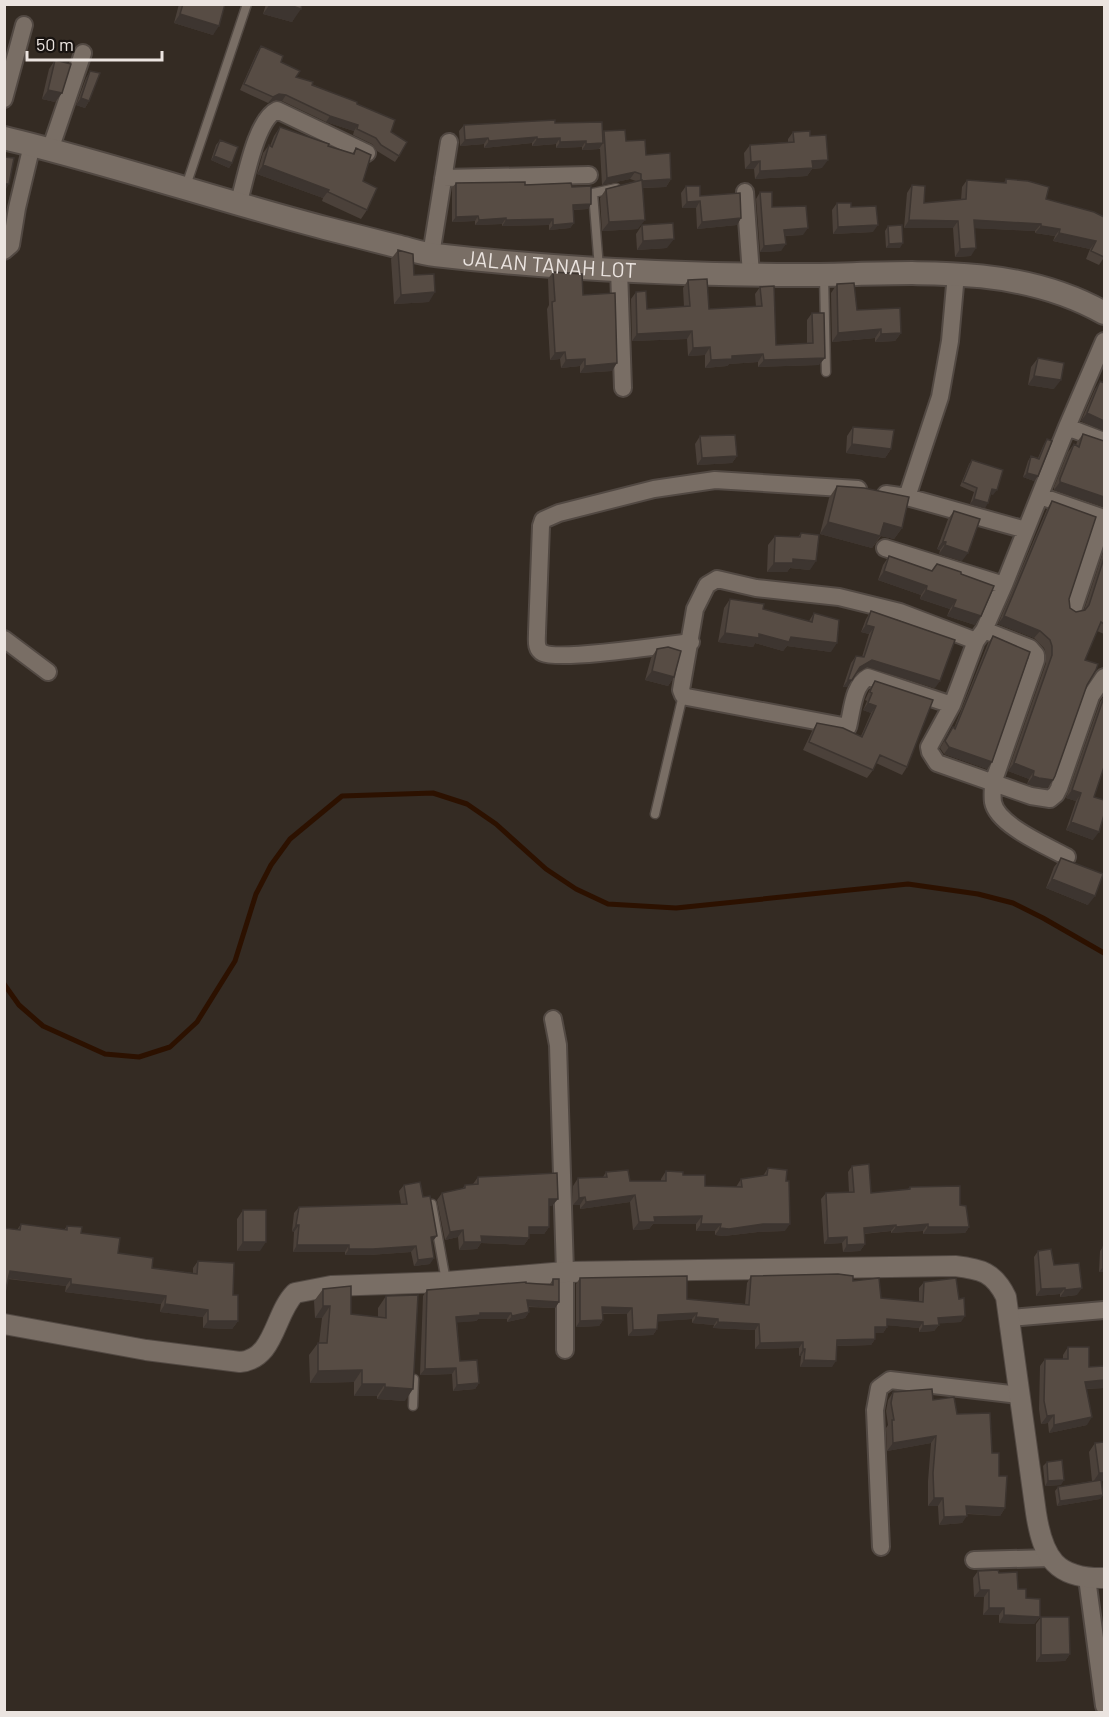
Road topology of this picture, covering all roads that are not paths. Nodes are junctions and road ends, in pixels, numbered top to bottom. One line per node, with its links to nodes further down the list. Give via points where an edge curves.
1 (247, 4): 12 (lane)
2 (24, 26): 4 (street)
3 (82, 53): 7 (street)
4 (4, 99)
5 (4, 138): 7 (main road, JALAN TANAH LOT)
6 (449, 142): 10 (street)
7 (41, 147): 12 (main road, JALAN TANAH LOT); 15 (street, via 17,208 11,245)
8 (367, 153): 14 (street, via 273,112 262,125)
9 (589, 175): 10 (street)
10 (443, 178): 16 (street)
11 (631, 184): 17 (lane, via 593,193)
12 (185, 189): 14 (main road, JALAN TANAH LOT)
13 (745, 192): 18 (street)
14 (238, 205): 16 (main road, JALAN TANAH LOT)
15 (4, 251)
16 (431, 255): 17 (main road, JALAN TANAH LOT)
17 (609, 269): 18 (main road, JALAN TANAH LOT); 24 (street)
18 (752, 274): 20 (main road, JALAN TANAH LOT)
19 (956, 274): 20 (main road, JALAN TANAH LOT); 21 (main road, JALAN TANAH LOT, via 1011,280 1065,295); 28 (street, via 940,397)
20 (824, 275): 23 (lane)
21 (1104, 313)
22 (1104, 341): 25 (street)
23 (826, 372)
24 (623, 388)
25 (1067, 427): 26 (street); 27 (street)
26 (1104, 441)
27 (1040, 496): 29 (street); 30 (street)
28 (907, 497): 30 (street); 36 (street, via 857,489 715,480 654,489 553,514 543,520 537,632 540,651 582,654)
29 (1104, 518): 33 (street)
30 (1026, 530): 32 (street)
31 (885, 548): 32 (street)
32 (1004, 585): 34 (street)
33 (1073, 610)
34 (980, 635): 36 (street, via 839,597 756,588 717,579 707,585 695,609); 40 (street); 41 (street, via 1030,648 1036,655)
35 (4, 639): 37 (street)
36 (691, 642): 39 (street)
37 (48, 672)
38 (1104, 677): 41 (street, via 1091,696 1053,797 1044,799)
39 (683, 695): 40 (street, via 848,727 856,693 861,681 868,677); 42 (lane)
40 (952, 705): 41 (street, via 929,747 930,752 937,763)
41 (993, 783): 43 (street, via 993,803 1001,816)
42 (655, 814)
43 (1066, 856)
44 (553, 1019): 46 (street, via 558,1045)
45 (432, 1204): 47 (lane)
46 (565, 1272): 47 (street); 49 (street, via 955,1266 993,1277 1006,1297); 51 (street)
47 (446, 1282): 50 (street, via 417,1288 331,1286 295,1293 284,1306 268,1344 248,1362 216,1361)
48 (1104, 1310): 49 (street)
49 (1010, 1318): 53 (street)
50 (4, 1324)
51 (566, 1350)
52 (414, 1372): 54 (lane)
53 (1019, 1395): 55 (street, via 906,1380 890,1380 879,1388 875,1410); 56 (street, via 1038,1530)
54 (413, 1406)
55 (881, 1546)
56 (1051, 1558): 57 (street); 58 (street, via 1067,1572)
57 (974, 1560)
58 (1096, 1578): 59 (street)
59 (1102, 1670): 60 (street)
60 (1104, 1706)

